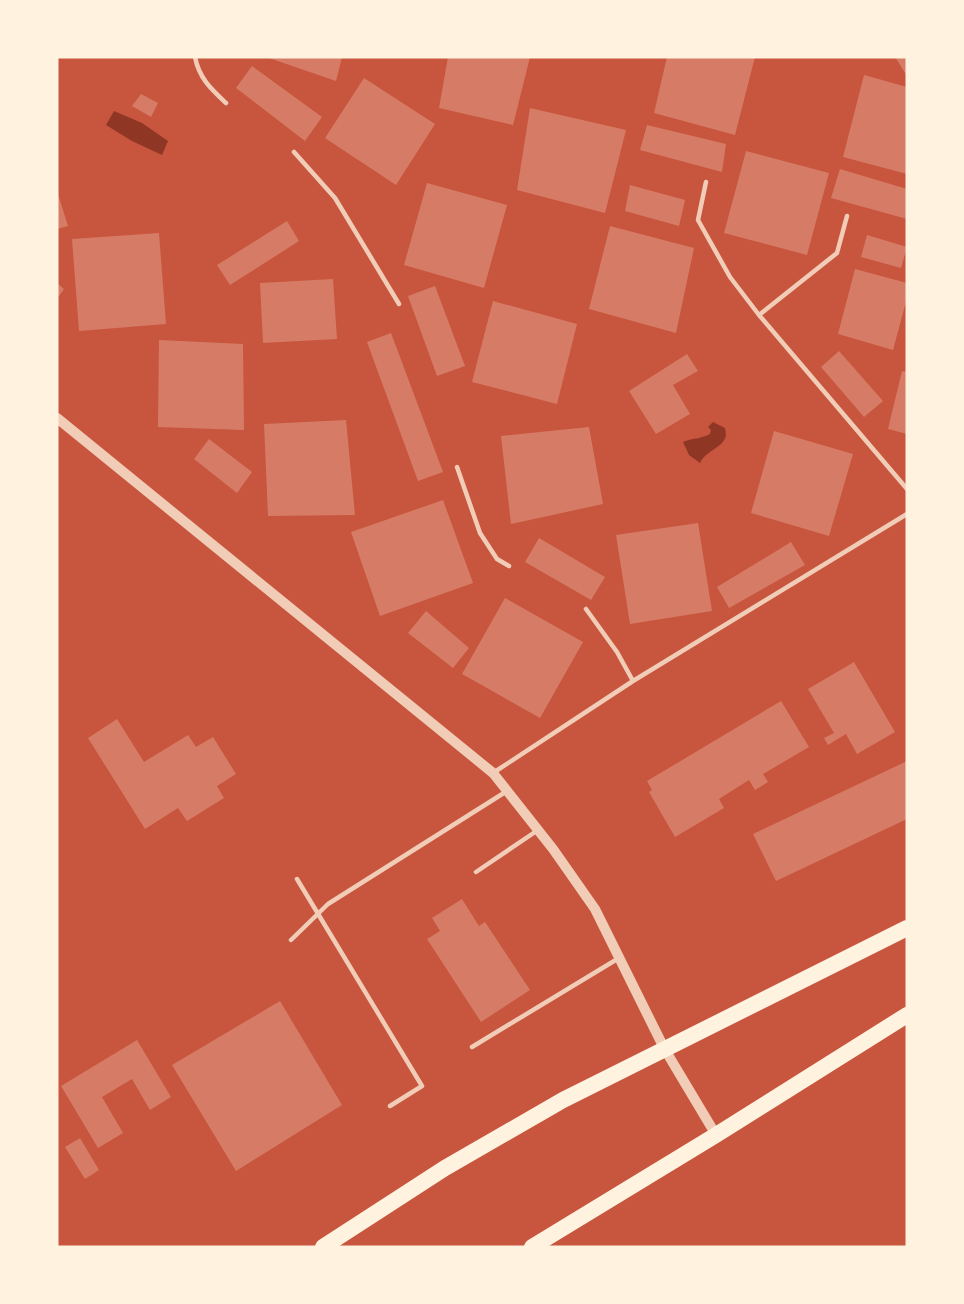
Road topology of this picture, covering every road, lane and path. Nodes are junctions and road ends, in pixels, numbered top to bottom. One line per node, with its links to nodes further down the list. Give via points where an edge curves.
1 (195, 57): 2 (lane, via 208,87)
2 (226, 103)
3 (294, 152): 6 (lane, via 335,198)
4 (706, 182): 7 (lane, via 698,220 730,277)
5 (847, 216): 7 (lane, via 837,253)
6 (399, 304)
7 (759, 315): 10 (lane)
8 (57, 418): 15 (street)
9 (457, 467): 12 (lane, via 480,533 497,559)
10 (907, 489)
11 (907, 514): 14 (lane)
12 (509, 566)
13 (586, 609): 14 (lane)
14 (633, 681): 15 (lane)
15 (493, 773): 16 (street)
16 (507, 791): 17 (street); 20 (lane)
17 (538, 830): 18 (lane); 23 (street, via 595,909)
18 (476, 872)
19 (297, 879): 20 (lane)
20 (318, 914): 22 (lane); 27 (lane, via 422,1086)
21 (907, 928): 26 (highway)
22 (291, 940)
23 (619, 958): 25 (lane); 26 (street)
24 (907, 1015): 28 (highway)
25 (472, 1047)
26 (664, 1048): 28 (street); 29 (highway, via 445,1167)
27 (390, 1106)
28 (716, 1135): 30 (highway)
29 (323, 1247)
30 (532, 1247)

